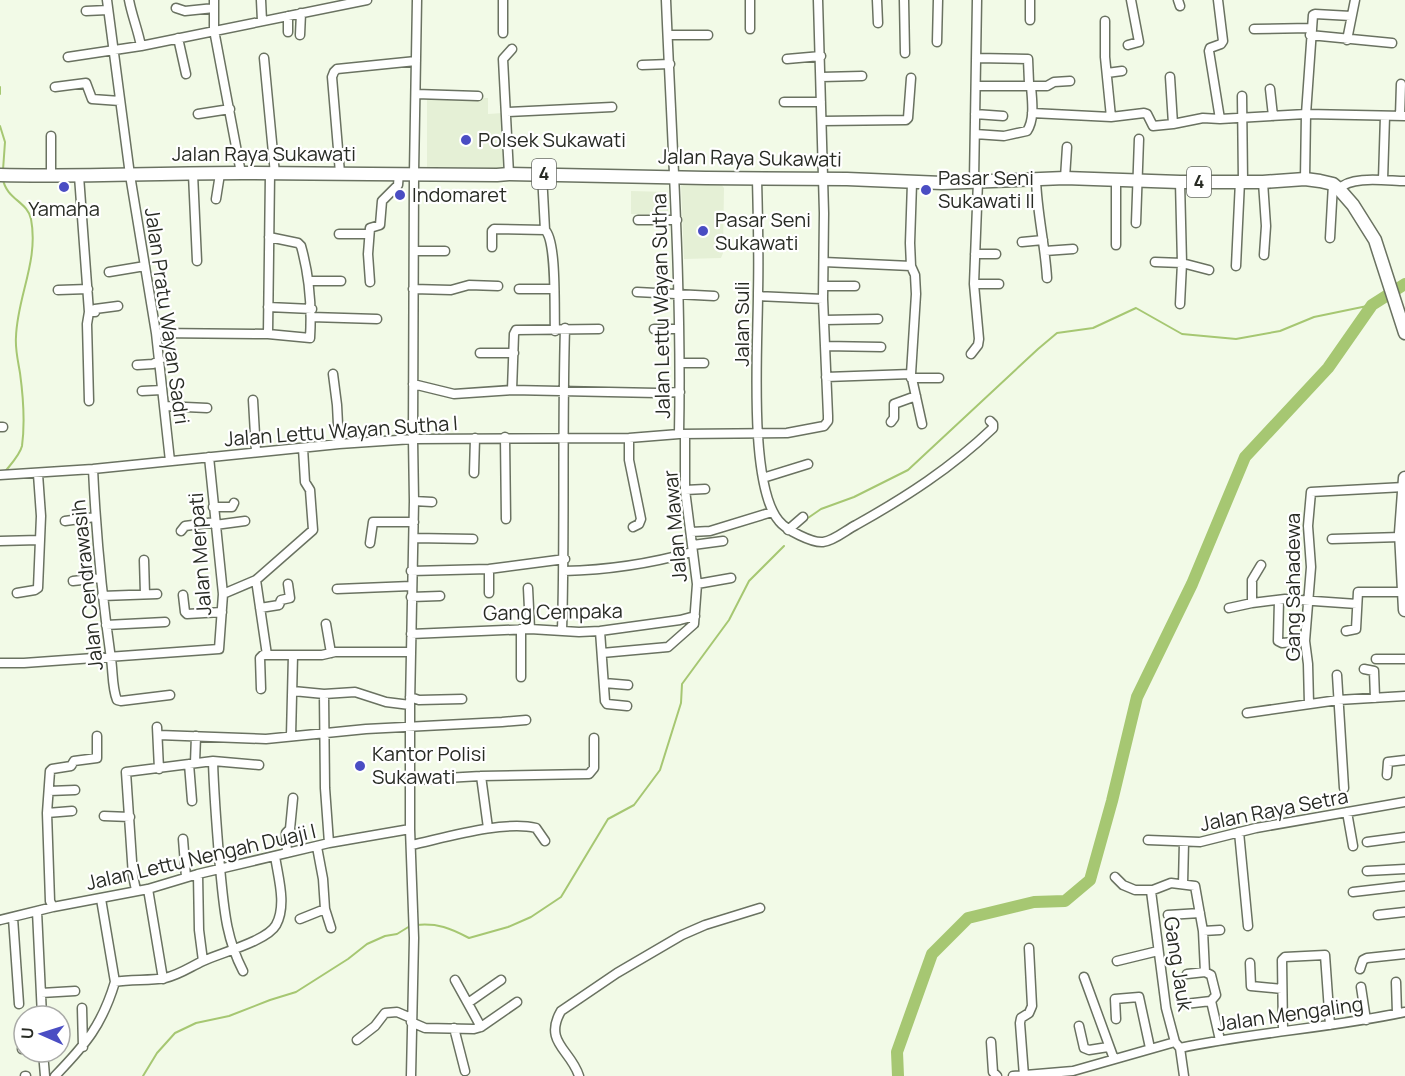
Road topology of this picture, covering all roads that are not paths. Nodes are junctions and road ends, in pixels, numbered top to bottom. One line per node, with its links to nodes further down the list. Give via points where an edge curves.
1 (107, 0): 20 (street, Jalan Pratu Wayan Sadri)
2 (129, 0): 43 (street)
3 (261, 0): 26 (street)
4 (367, 0): 22 (street)
5 (417, 0): 52 (street)
6 (503, 0): 34 (street)
7 (666, 0): 36 (street, Jalan Lettu Wayan Sutha)
8 (750, 0): 29 (street)
9 (818, 0): 47 (street)
10 (877, 0): 28 (street)
11 (904, 0): 46 (street)
12 (938, 0): 40 (street)
13 (977, 0): 50 (street)
14 (1030, 0): 25 (street)
15 (1131, 0): 42 (street, via 1139,42)
16 (1218, 0): 87 (street, via 1223,41 1209,51)
17 (1355, 0): 24 (street)
18 (214, 4): 19 (street, via 184,11); 31 (street)
19 (176, 8)
20 (108, 10): 21 (street); 45 (street, Jalan Pratu Wayan Sadri)
21 (86, 11)
22 (302, 13): 23 (street); 35 (street)
23 (288, 16): 26 (street); 33 (street)
24 (1351, 16): 32 (street, via 1315,14); 39 (street)
25 (1030, 20)
26 (262, 21): 31 (street)
27 (1105, 21): 56 (street)
28 (878, 23)
29 (750, 29)
30 (1254, 29): 32 (street)
31 (214, 30): 38 (street); 75 (street)
32 (1311, 31): 39 (street); 80 (street)
33 (288, 32)
34 (502, 33)
35 (300, 35)
36 (668, 35): 37 (street); 53 (street, Jalan Lettu Wayan Sutha)
37 (708, 36)
38 (178, 38): 43 (street); 57 (street)
39 (1347, 40): 41 (street)
40 (938, 42)
41 (1392, 43)
42 (1128, 45)
43 (141, 46): 45 (street)
44 (512, 49): 76 (street, via 503,59)
45 (113, 51): 48 (street); 71 (street, Jalan Pratu Wayan Sadri)
46 (905, 53)
47 (820, 56): 51 (street); 59 (street)
48 (69, 57)
49 (264, 57): 99 (street)
50 (976, 58): 64 (street); 65 (street, via 1028,58)
51 (787, 59)
52 (416, 61): 68 (street); 95 (street, via 334,72)
53 (670, 64): 54 (street); 107 (street, Jalan Lettu Wayan Sutha)
54 (642, 65)
55 (1122, 71): 56 (street)
56 (1107, 73): 85 (street)
57 (186, 74)
58 (862, 76): 59 (street)
59 (821, 77): 73 (street)
60 (1170, 77): 89 (street)
61 (911, 78): 88 (street, via 906,120)
62 (1070, 81): 65 (street)
63 (1401, 84): 84 (street)
64 (976, 86): 65 (street); 79 (street)
65 (1031, 86): 77 (street)
66 (55, 87): 71 (street, via 86,83 92,99)
67 (1270, 89): 82 (street)
68 (416, 94): 69 (street); 100 (street)
69 (478, 96)
70 (1242, 96): 86 (street)
71 (120, 101): 104 (street, Jalan Pratu Wayan Sadri)
72 (784, 102): 73 (street)
73 (821, 102): 88 (street)
74 (612, 107): 76 (street)
75 (230, 109): 78 (street); 94 (street)
76 (507, 112): 101 (street)
77 (1032, 113): 85 (street); 90 (street, via 1027,131 1004,136)
78 (198, 114)
79 (975, 114): 81 (street); 90 (street)
80 (1306, 114): 82 (street); 83 (street); 112 (street)
81 (1003, 116)
82 (1273, 116): 86 (street)
83 (1385, 116): 84 (street); 113 (street)
84 (1402, 116)
85 (1111, 117): 89 (street, via 1144,113 1153,126)
86 (1242, 118): 87 (street); 116 (street)
87 (1220, 119): 89 (street)
88 (822, 121): 108 (street)
89 (1173, 124)
90 (975, 134): 118 (street)
91 (51, 136): 105 (street)
92 (1139, 139): 115 (street)
93 (1067, 147): 109 (street)
94 (242, 173): 98 (highway, Jalan Raya Sukawati / 4); 99 (highway, Jalan Raya Sukawati / 4)
95 (340, 173): 96 (highway, Jalan Raya Sukawati / 4); 99 (highway, Jalan Raya Sukawati / 4)
96 (399, 173): 100 (highway, Jalan Raya Sukawati / 4); 129 (street, via 398,185 382,201 380,224 371,226)
97 (193, 174): 98 (highway, Jalan Raya Sukawati / 4); 104 (highway, Jalan Raya Sukawati / 4); 144 (street)
98 (220, 174): 123 (street)
99 (273, 174): 130 (street)
100 (414, 174): 101 (highway, Jalan Raya Sukawati / 4); 138 (street)
101 (509, 174): 102 (highway, Jalan Raya Sukawati / 4)
102 (542, 174): 107 (highway, Jalan Raya Sukawati / 4); 127 (street)
103 (0, 175): 105 (highway, Jalan Raya Sukawati / 4)
104 (130, 175): 106 (highway, Jalan Raya Sukawati / 4); 147 (street, Jalan Pratu Wayan Sadri)
105 (47, 176): 106 (highway, Jalan Raya Sukawati / 4)
106 (79, 176): 163 (street)
107 (675, 177): 110 (highway, Jalan Raya Sukawati / 4); 125 (street, Jalan Lettu Wayan Sutha)
108 (824, 178): 110 (highway, Jalan Raya Sukawati / 4); 121 (highway, Jalan Raya Sukawati / 4); 145 (street)
109 (1065, 178): 111 (highway, Jalan Raya Sukawati / 4); 114 (highway, Jalan Raya Sukawati / 4)
110 (757, 179): 169 (street, Jalan Suli)
111 (1036, 179): 118 (highway, Jalan Raya Sukawati / 4); 132 (street)
112 (1305, 179): 120 (highway, Jalan Raya Sukawati / 4); 122 (highway, Jalan Raya Sukawati / 4)
113 (1383, 180): 117 (street); 122 (street)
114 (1116, 181): 115 (highway, Jalan Raya Sukawati / 4); 134 (street)
115 (1138, 181): 119 (highway, Jalan Raya Sukawati / 4); 126 (street)
116 (1241, 181): 119 (highway, Jalan Raya Sukawati / 4); 120 (highway, Jalan Raya Sukawati / 4); 149 (street)
117 (1405, 181)
118 (976, 182): 121 (highway, Jalan Raya Sukawati / 4); 140 (street)
119 (1180, 182): 143 (street)
120 (1263, 182): 142 (street)
121 (912, 183): 148 (street)
122 (1336, 187): 131 (street); 184 (highway, via 1365,223 1382,258)
123 (216, 199)
124 (638, 220): 125 (street)
125 (677, 220): 167 (street, Jalan Lettu Wayan Sutha)
126 (1136, 223)
127 (545, 230): 135 (street, via 494,229); 165 (street, via 553,255)
128 (339, 234): 129 (street)
129 (368, 234): 155 (street)
130 (269, 237): 154 (street, via 300,244); 173 (street)
131 (1330, 238)
132 (1043, 240): 133 (street); 137 (street)
133 (1022, 242)
134 (1116, 245)
135 (492, 247)
136 (1073, 249): 137 (street)
137 (1045, 250): 152 (street)
138 (414, 251): 139 (street); 164 (street)
139 (445, 251)
140 (975, 254): 141 (street); 156 (street)
141 (996, 254)
142 (1264, 255)
143 (1181, 260): 146 (street); 150 (street); 171 (street)
144 (197, 261)
145 (824, 262): 148 (street); 159 (street)
146 (1155, 262)
147 (145, 266): 151 (street); 185 (street, Jalan Pratu Wayan Sadri)
148 (911, 266): 197 (street, via 916,294)
149 (1236, 267)
150 (1209, 270)
151 (109, 272)
152 (1047, 278)
153 (341, 280): 154 (street)
154 (310, 281): 175 (street)
155 (370, 282)
156 (974, 284): 157 (street); 191 (street, via 979,339)
157 (999, 284)
158 (498, 286): 164 (street)
159 (824, 286): 160 (street); 170 (street)
160 (855, 286)
161 (519, 289): 165 (street)
162 (58, 290): 163 (street)
163 (88, 290): 174 (street)
164 (413, 290): 200 (street)
165 (554, 290): 183 (street)
166 (637, 292): 167 (street)
167 (677, 295): 168 (street); 182 (street, Jalan Lettu Wayan Sutha)
168 (714, 296)
169 (758, 296): 170 (street); 215 (street, Jalan Suli)
170 (823, 299): 178 (street)
171 (1180, 304)
172 (118, 306): 174 (street)
173 (268, 307): 175 (street); 186 (street)
174 (89, 312): 208 (street)
175 (312, 313): 176 (street); 186 (street, via 309,338)
176 (377, 319)
177 (878, 319): 178 (street)
178 (824, 320): 187 (street)
179 (565, 328): 180 (street); 183 (street); 204 (street)
180 (599, 329)
181 (654, 329): 182 (street)
182 (679, 329): 193 (street, Jalan Lettu Wayan Sutha)
183 (555, 331): 190 (street, via 516,330)
184 (1405, 332)
185 (156, 333): 186 (street); 192 (street, Jalan Pratu Wayan Sadri)
186 (268, 334)
187 (825, 346): 188 (street); 198 (street)
188 (881, 347)
189 (480, 353): 190 (street)
190 (514, 353): 202 (street)
191 (971, 354)
192 (160, 360): 195 (street); 201 (street, Jalan Pratu Wayan Sadri)
193 (680, 363): 194 (street); 205 (street, Jalan Lettu Wayan Sutha)
194 (704, 363)
195 (137, 365)
196 (333, 374): 221 (street)
197 (911, 376): 198 (street); 199 (street); 206 (street)
198 (826, 377): 215 (street, Jalan Lettu Wayan Sutha I, via 826,425)
199 (939, 378)
200 (413, 384): 202 (street, via 453,394); 220 (street)
201 (162, 390): 203 (street); 209 (street, Jalan Pratu Wayan Sadri)
202 (512, 390): 204 (street)
203 (142, 391)
204 (563, 391): 205 (street); 217 (street)
205 (680, 392): 214 (street, Jalan Lettu Wayan Sutha)
206 (916, 396): 212 (street, via 894,404); 213 (street)
207 (253, 400): 223 (street)
208 (89, 401)
209 (164, 406): 210 (street); 225 (street, Jalan Pratu Wayan Sadri)
210 (207, 408)
211 (990, 421): 248 (street, via 993,428 965,455 906,496 826,541)
212 (891, 422)
213 (922, 424)
214 (682, 434): 215 (street, Jalan Lettu Wayan Sutha I); 219 (street, Jalan Lettu Wayan Sutha I); 233 (street, Jalan Mawar)
215 (758, 434): 231 (street, Jalan Suli)
216 (505, 437): 217 (street, Jalan Lettu Wayan Sutha I); 218 (street, Jalan Lettu Wayan Sutha I); 242 (street)
217 (565, 437): 219 (street, Jalan Lettu Wayan Sutha I); 260 (street)
218 (475, 438): 220 (street, Jalan Lettu Wayan Sutha I); 228 (street)
219 (629, 438): 247 (street, via 629,460 641,519)
220 (412, 439): 221 (street, Jalan Lettu Wayan Sutha I); 235 (street)
221 (339, 444): 222 (street, Jalan Lettu Wayan Sutha I)
222 (303, 448): 223 (street, Jalan Lettu Wayan Sutha I); 268 (street, via 313,530)
223 (256, 452): 224 (street, Jalan Lettu Wayan Sutha I)
224 (209, 457): 225 (street, Jalan Lettu Wayan Sutha I); 238 (street, Jalan Merpati)
225 (170, 461): 227 (street, Jalan Lettu Wayan Sutha I)
226 (808, 464): 231 (street)
227 (93, 469): 229 (street, Jalan Lettu Wayan Sutha I); 240 (street, Jalan Cendrawasih)
228 (474, 473)
229 (38, 474): 230 (street, Jalan Lettu Wayan Sutha I); 255 (street)
230 (0, 475)
231 (763, 477): 239 (street, Jalan Suli)
232 (705, 489): 233 (street)
233 (685, 490): 250 (street, Jalan Mawar)
234 (1404, 491): 251 (highway); 286 (street, Gang Sahadewa, via 1311,492)
235 (414, 501): 236 (street); 245 (street)
236 (432, 502)
237 (234, 503): 238 (street, via 232,507)
238 (213, 507): 246 (street, Jalan Merpati)
239 (772, 512): 248 (street); 250 (street, via 710,531)
240 (95, 517): 244 (street); 266 (street, Jalan Cendrawasih)
241 (803, 517): 248 (street)
242 (506, 519)
243 (245, 521): 246 (street)
244 (65, 522)
245 (414, 522): 252 (street); 258 (street, via 374,522)
246 (215, 524): 249 (street, via 185,526); 279 (street, Jalan Merpati)
247 (633, 527)
248 (788, 530)
249 (181, 531)
250 (691, 532): 259 (street, Jalan Mawar)
251 (1401, 537): 254 (street); 284 (highway)
252 (414, 538): 253 (street); 264 (street)
253 (473, 539)
254 (1332, 539)
255 (39, 540): 256 (street); 275 (street, via 38,588)
256 (0, 541)
257 (723, 541): 259 (street)
258 (370, 543)
259 (692, 548): 265 (street, via 652,563); 271 (street, Jalan Mawar)
260 (565, 559): 263 (street); 265 (street)
261 (144, 560): 277 (street)
262 (1261, 565): 287 (street, via 1252,580)
263 (489, 569): 264 (street); 276 (street)
264 (411, 571): 272 (street)
265 (564, 571): 298 (street)
266 (100, 578): 269 (street); 281 (street, Jalan Cendrawasih)
267 (731, 578): 271 (street)
268 (256, 580): 279 (street); 289 (street)
269 (74, 581)
270 (288, 584): 289 (street, via 290,598 281,600 279,605)
271 (697, 584): 293 (street, Jalan Mawar)
272 (411, 586): 274 (street); 283 (street)
273 (528, 588): 297 (street)
274 (337, 589)
275 (17, 593)
276 (489, 593)
277 (145, 594): 278 (street); 281 (street)
278 (157, 594)
279 (223, 594): 292 (street, Jalan Merpati)
280 (183, 595): 292 (street, via 188,614)
281 (102, 596): 296 (street, Jalan Cendrawasih)
282 (440, 596): 283 (street)
283 (411, 597): 301 (street)
284 (1404, 599): 288 (street, via 1358,592); 291 (highway)
285 (1279, 600): 286 (street); 287 (street); 302 (street, via 1278,641)
286 (1308, 600): 288 (street); 302 (street, Gang Sahadewa)
287 (1252, 603): 290 (street)
288 (1357, 604): 300 (street, via 1356,629)
289 (260, 608): 306 (street)
290 (1229, 608)
291 (1405, 610)
292 (222, 612): 308 (street, Jalan Merpati, via 219,649)
293 (695, 616): 299 (street, Gang Cempaka); 305 (street, via 691,628 668,647)
294 (165, 621): 296 (street)
295 (326, 624): 304 (street)
296 (106, 625): 308 (street, Jalan Cendrawasih)
297 (525, 629): 298 (street, Gang Cempaka); 301 (street, Gang Cempaka); 314 (street)
298 (562, 631): 299 (street, Gang Cempaka)
299 (600, 631): 305 (street)
300 (1346, 631)
301 (411, 634): 303 (street)
302 (1305, 641): 326 (street, Gang Sahadewa)
303 (410, 652): 304 (street); 325 (street)
304 (331, 653): 307 (street)
305 (602, 653): 315 (street)
306 (267, 655): 307 (street); 317 (street, via 260,658)
307 (293, 655): 318 (street)
308 (111, 656): 311 (street); 320 (street, Jalan Cendrawasih, via 117,700)
309 (1376, 659): 310 (street)
310 (1405, 659)
311 (0, 663)
312 (1364, 669): 322 (street, via 1374,671)
313 (1337, 675): 324 (street)
314 (521, 677)
315 (604, 683): 316 (street); 327 (street, via 607,703)
316 (628, 684)
317 (261, 689)
318 (293, 691): 319 (street); 334 (street)
319 (324, 694): 325 (street, via 355,692 391,704); 331 (street)
320 (170, 695)
321 (1405, 696): 322 (street)
322 (1375, 698): 324 (street)
323 (462, 699): 325 (street)
324 (1338, 700): 326 (street); 344 (street)
325 (410, 701): 330 (street)
326 (1308, 704): 328 (street)
327 (627, 706)
328 (1247, 713)
329 (526, 720): 330 (street)
330 (411, 727): 331 (street); 343 (street)
331 (324, 733): 334 (street); 364 (street)
332 (97, 736): 346 (street, via 97,758 51,769)
333 (196, 736): 334 (street); 338 (street); 340 (street, via 158,731)
334 (291, 736)
335 (594, 738): 342 (street, via 594,768 590,774)
336 (1405, 760): 341 (street, via 1388,762)
337 (213, 761): 338 (street); 339 (street); 371 (street)
338 (192, 764): 340 (street); 348 (street)
339 (259, 765)
340 (159, 769): 354 (street, via 126,772)
341 (1387, 775)
342 (481, 776): 343 (street); 355 (street)
343 (410, 780): 356 (street)
344 (1344, 788)
345 (75, 790): 346 (street)
346 (49, 791): 352 (street)
347 (293, 798): 368 (street, via 290,829 286,833)
348 (192, 801)
349 (1405, 802): 351 (street, Jalan Raya Setra)
350 (72, 811): 352 (street)
351 (1347, 812): 357 (street, Jalan Raya Setra); 366 (street)
352 (47, 813): 383 (street)
353 (104, 816): 354 (street)
354 (130, 817): 379 (street)
355 (488, 828): 361 (street, via 535,828); 365 (street)
356 (410, 829): 364 (street, Jalan Lettu Nengah Duaji I); 365 (street)
357 (1239, 832): 362 (street, Jalan Raya Setra); 394 (street)
358 (1405, 837): 363 (street)
359 (183, 839): 374 (street)
360 (1148, 840): 362 (street, Jalan Raya Setra)
361 (545, 841)
362 (1184, 842): 376 (street)
363 (1366, 842)
364 (329, 843): 367 (street, Jalan Lettu Nengah Duaji I)
365 (411, 845): 428 (street)
366 (1353, 846)
367 (317, 847): 368 (street, Jalan Lettu Nengah Duaji I); 385 (street)
368 (287, 853): 369 (street, Jalan Lettu Nengah Duaji I)
369 (276, 856): 371 (street, Jalan Lettu Nengah Duaji I); 399 (street, via 281,904 276,925)
370 (1405, 869): 372 (street)
371 (220, 870): 373 (street, Jalan Lettu Nengah Duaji I); 399 (street)
372 (1367, 871)
373 (198, 874): 374 (street, Jalan Lettu Nengah Duaji I); 402 (street)
374 (186, 877): 378 (street, Jalan Lettu Nengah Duaji I)
375 (1115, 877): 380 (street, via 1132,889)
376 (1184, 884): 380 (street, via 1168,883); 388 (street, via 1196,888)
377 (1405, 886): 381 (street)
378 (148, 889): 379 (street, Jalan Lettu Nengah Duaji I); 410 (street)
379 (136, 890): 382 (street, Jalan Lettu Nengah Duaji I)
380 (1151, 891): 400 (street, Gang Jauk)
381 (1353, 892)
382 (100, 898): 383 (street, Jalan Lettu Nengah Duaji I); 413 (street)
383 (53, 907): 386 (street, Jalan Lettu Nengah Duaji I)
384 (760, 908): 446 (street, via 682,935 561,1011 555,1021 555,1033)
385 (325, 909): 392 (street); 395 (street)
386 (37, 911): 391 (street, Jalan Lettu Nengah Duaji I); 418 (street)
387 (1405, 912): 390 (street)
388 (1200, 913): 389 (street); 397 (street)
389 (1168, 915)
390 (1378, 915)
391 (13, 918): 393 (street, Jalan Lettu Nengah Duaji I); 422 (street)
392 (300, 919)
393 (0, 920)
394 (1248, 926)
395 (332, 928)
396 (1220, 930): 397 (street)
397 (1203, 931): 407 (street)
398 (1029, 948): 449 (street, via 1032,1006 1020,1021)
399 (233, 951): 402 (street); 406 (street)
400 (1158, 951): 403 (street); 438 (street, Gang Jauk, via 1166,1008)
401 (1405, 954): 405 (street, via 1367,958)
402 (204, 961): 410 (street)
403 (1117, 961)
404 (1250, 963): 416 (street, via 1251,987)
405 (1360, 969)
406 (243, 971)
407 (1204, 972): 408 (street); 419 (street, via 1211,975 1216,995)
408 (1187, 974)
409 (1084, 977): 440 (street)
410 (163, 979): 413 (street)
411 (455, 980): 421 (street)
412 (501, 980): 421 (street)
413 (115, 982): 439 (street, via 102,1016)
414 (1396, 982): 426 (street)
415 (1361, 987): 429 (street)
416 (1282, 989): 430 (street, via 1283,958 1325,956); 434 (street)
417 (75, 991): 418 (street)
418 (42, 993): 423 (street)
419 (1211, 1001): 424 (street); 436 (street)
420 (517, 1002): 432 (street)
421 (468, 1003): 432 (street)
422 (19, 1004)
423 (42, 1004)
424 (1185, 1004)
425 (82, 1008): 439 (street)
426 (1401, 1013): 429 (street, Jalan Mengaling)
427 (1116, 1019): 441 (street, via 1115,999 1139,997)
428 (411, 1020): 433 (street, via 426,1028); 435 (street, via 397,1012 385,1013); 445 (street)
429 (1366, 1020): 430 (street, Jalan Mengaling)
430 (1330, 1025): 434 (street, Jalan Mengaling)
431 (1079, 1026): 440 (street, via 1084,1048)
432 (481, 1027): 433 (street)
433 (454, 1028): 443 (street)
434 (1283, 1031): 436 (street, Jalan Mengaling)
435 (357, 1040)
436 (1220, 1040): 438 (street, Jalan Mengaling)
437 (990, 1042): 447 (street, via 993,1072)
438 (1178, 1045): 441 (street, Jalan Mengaling); 451 (street, Gang Jauk)
439 (83, 1047): 444 (street)
440 (1108, 1047): 442 (street)
441 (1150, 1048): 442 (street, Jalan Mengaling)
442 (1113, 1059): 450 (street, Jalan Mengaling)
443 (465, 1071)
444 (56, 1076)
445 (411, 1076)
446 (579, 1076)
447 (997, 1076)
448 (1013, 1076): 449 (street, Jalan Mengaling)
449 (1023, 1076): 450 (street, Jalan Mengaling)
450 (1040, 1076)
451 (1184, 1076)

